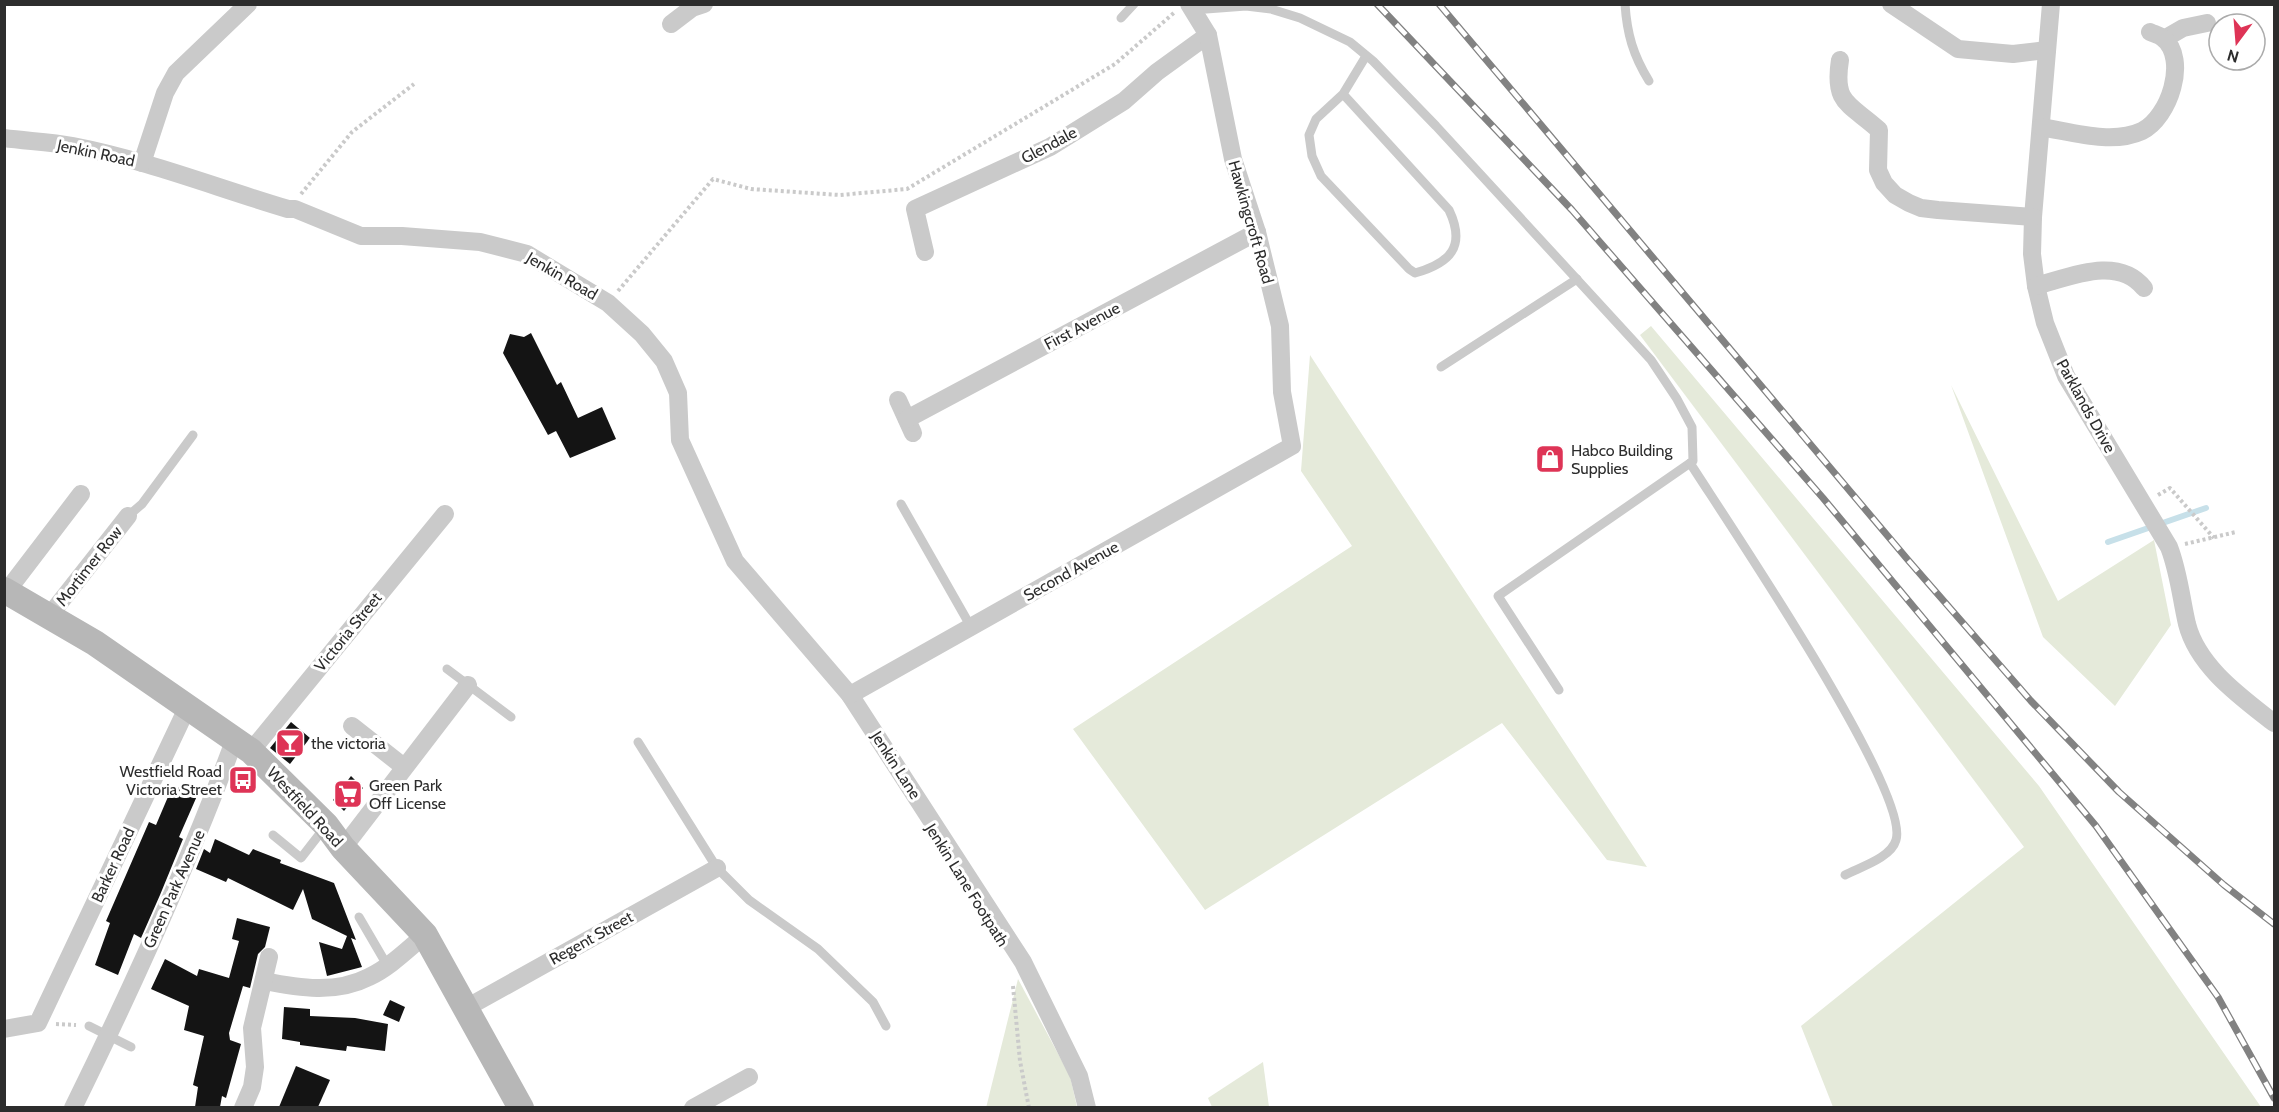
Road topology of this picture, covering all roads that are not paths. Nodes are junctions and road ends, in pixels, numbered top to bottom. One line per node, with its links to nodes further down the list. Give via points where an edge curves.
1 (248, 4): 19 (street, via 176,73 165,93)
2 (1134, 4): 8 (lane)
3 (1625, 4): 15 (lane, via 1632,50)
4 (1891, 4): 12 (street, via 1958,49 2013,54)
5 (2051, 4): 12 (street, Parklands Drive)
6 (696, 6): 10 (street)
7 (1189, 6): 11 (street, Hawkingcroft Road); 13 (lane, via 1271,9 1350,42)
8 (1121, 18)
9 (2207, 23): 17 (street, via 2157,35 2172,55 2172,90 2167,106 2144,130 2109,137)
10 (672, 24)
11 (1208, 35): 21 (street, Hawkingcroft Road, via 1233,159); 22 (street, Glendale, via 1124,101 1050,147 915,209)
12 (2047, 50): 17 (street, Parklands Drive)
13 (1366, 56): 16 (lane); 23 (lane)
14 (1840, 60): 20 (street, via 1840,94 1879,130 1878,170 1896,195 1922,208)
15 (1649, 81)
16 (1343, 94): 16 (lane, via 1316,119 1309,135 1312,156 1321,176 1408,269 1415,273 1441,263 1457,244 1457,228 1449,210)
17 (2041, 127): 20 (street, Parklands Drive)
18 (4, 138): 19 (street, Jenkin Road, via 72,146)
19 (142, 163): 29 (street, Jenkin Road, via 295,208 361,236 480,242 527,254 608,303 642,334 664,361 678,393)
20 (2033, 217): 24 (street, Parklands Drive)
21 (1257, 232): 27 (street, First Avenue, via 910,426); 30 (street, Hawkingcroft Road, via 1280,327 1282,392)
22 (925, 252)
23 (1577, 279): 26 (lane); 31 (lane, via 1651,360 1677,399 1692,427)
24 (2036, 286): 25 (street, via 2110,270 2136,279); 45 (street, Parklands Drive, via 2045,323 2066,375 2169,547 2196,648 2217,674)
25 (2144, 288)
26 (1441, 367)
27 (898, 400)
28 (193, 435): 35 (lane, via 142,504)
29 (680, 440): 42 (street, Jenkin Lane, via 735,561)
30 (1292, 446): 38 (street, Second Avenue)
31 (1690, 463): 41 (lane, via 1498,596); 54 (lane, via 1836,696 1880,776 1893,809 1898,826 1888,853)
32 (81, 494): 36 (street)
33 (901, 504): 38 (lane)
34 (445, 514): 48 (street, Victoria Street)
35 (128, 516): 37 (street, Mortimer Row)
36 (6, 591): 37 (main road, Westfield Road)
37 (50, 615): 43 (main road, Westfield Road)
38 (971, 627): 42 (street, Second Avenue)
39 (447, 669): 40 (lane)
40 (468, 685): 44 (lane); 49 (street)
41 (1559, 690)
42 (850, 695): 71 (street, Jenkin Lane, via 1023,962 1079,1076)
43 (189, 706): 48 (main road, Westfield Road); 63 (street, Barker Road, via 38,1023)
44 (511, 717)
45 (2274, 723)
46 (352, 726): 49 (street)
47 (638, 742): 53 (lane)
48 (242, 746): 50 (main road, Westfield Road); 64 (street, Green Park Avenue)
49 (404, 767): 52 (street)
50 (326, 825): 51 (lane, via 302,858); 52 (main road, Westfield Road)
51 (273, 835)
52 (343, 848): 56 (main road, Westfield Road)
53 (717, 868): 60 (street, Regent Street); 62 (lane, via 749,900 818,949 873,1002)
54 (1845, 875)
55 (359, 917): 58 (lane)
56 (425, 935): 58 (street); 60 (main road, Westfield Road)
57 (269, 957): 59 (street)
58 (387, 965): 59 (street, via 370,977 322,989)
59 (264, 981): 68 (street, via 252,1028 252,1087)
60 (466, 1008): 69 (main road, Westfield Road)
61 (89, 1026): 64 (lane)
62 (885, 1026)
63 (4, 1029)
64 (109, 1036): 65 (lane); 67 (street, Green Park Avenue)
65 (130, 1047)
66 (749, 1077): 70 (street)
67 (73, 1107)
68 (243, 1107)
69 (521, 1107)
70 (693, 1107)
71 (1087, 1107)

